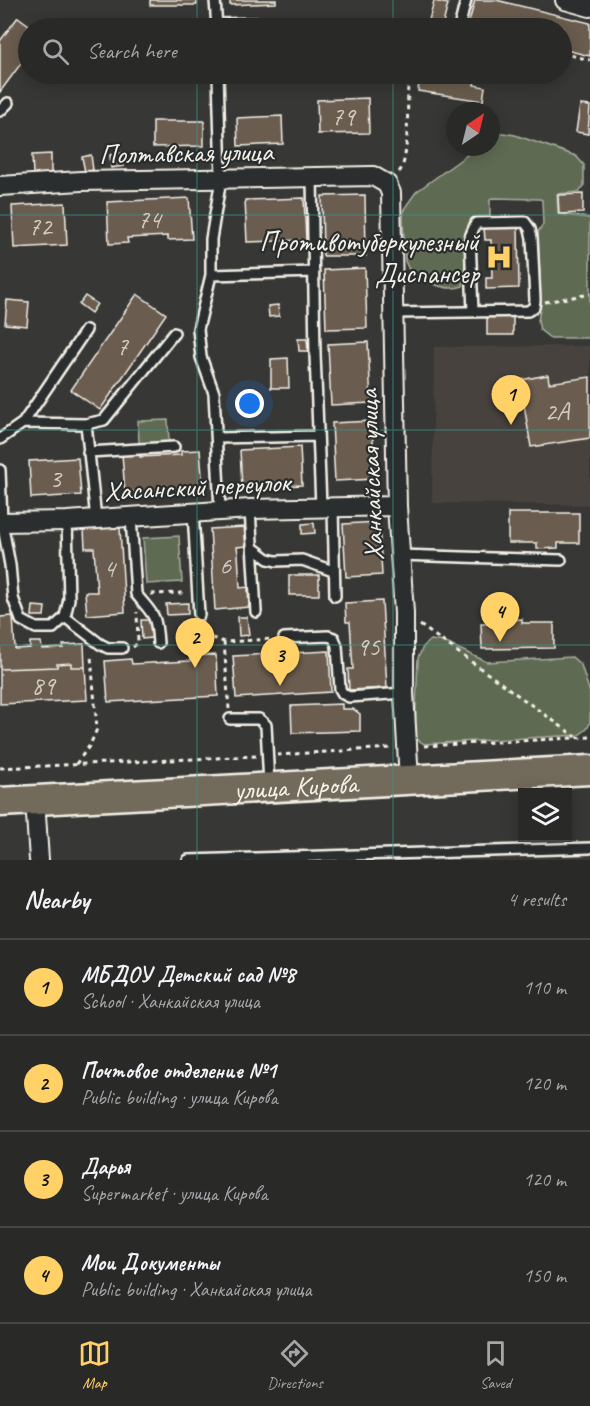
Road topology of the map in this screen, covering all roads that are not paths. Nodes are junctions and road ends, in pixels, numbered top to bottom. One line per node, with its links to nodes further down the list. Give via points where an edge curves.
1 (215, 0): 5 (lane)
2 (466, 0): 6 (lane)
3 (566, 0): 4 (street)
4 (590, 7)
5 (216, 18)
6 (462, 18)
7 (218, 84): 11 (lane)
8 (8, 103): 9 (lane)
9 (0, 111)
10 (312, 177): 11 (street, Полтавская улица); 12 (street, Полтавская улица); 14 (lane)
11 (221, 179): 13 (street, Полтавская улица); 15 (lane, via 210,239)
12 (380, 180): 17 (street, Ханкайская улица, via 391,194)
13 (0, 186)
14 (314, 272): 15 (lane); 22 (lane)
15 (211, 275): 23 (lane, via 198,329 201,357 213,393)
16 (473, 312): 16 (lane, via 528,311 534,307 531,228 525,222 477,223 470,237); 17 (lane)
17 (393, 313): 28 (street, Ханкайская улица)
18 (86, 330): 20 (lane)
19 (174, 333): 21 (lane, via 104,420)
20 (23, 423): 21 (lane); 24 (lane)
21 (86, 424): 26 (lane)
22 (318, 436): 23 (lane); 29 (lane)
23 (216, 438): 31 (lane)
24 (0, 439)
25 (174, 447): 26 (lane)
26 (88, 452): 34 (lane)
27 (0, 470): 36 (lane)
28 (397, 506): 29 (street, Хасанский переулок); 38 (street, Ханкайская улица)
29 (327, 507): 30 (street, Хасанский переулок); 40 (lane)
30 (250, 509): 31 (street, Хасанский переулок); 37 (lane)
31 (220, 510): 32 (street, Хасанский переулок)
32 (193, 512): 33 (street, Хасанский переулок); 43 (lane)
33 (131, 517): 34 (street, Хасанский переулок); 46 (lane, via 136,594 152,610)
34 (96, 519): 35 (street, Хасанский переулок)
35 (67, 520): 36 (street, Хасанский переулок); 44 (lane, via 69,598)
36 (1, 522): 44 (lane, via 13,598 21,620 36,628 52,628)
37 (252, 547): 40 (lane, via 268,559 302,560); 42 (lane)
38 (399, 555): 39 (lane); 48 (street, Ханкайская улица)
39 (561, 560)
40 (333, 571): 41 (lane)
41 (334, 596)
42 (256, 612)
43 (199, 615)
44 (65, 616): 47 (lane, via 100,644)
45 (284, 638): 48 (lane, via 334,638 340,689 349,697)
46 (158, 643)
47 (122, 648)
48 (404, 693): 51 (street, Ханкайская улица)
49 (230, 720): 52 (lane, via 259,719 266,724)
50 (590, 770): 51 (main road, улица Кирова)
51 (409, 780): 52 (main road, улица Кирова)
52 (269, 788): 53 (main road, улица Кирова)
53 (35, 800): 54 (main road, улица Кирова); 57 (street)
54 (0, 802)
55 (590, 848): 56 (lane)
56 (520, 855): 59 (lane)
57 (39, 860)
58 (188, 860): 59 (lane)
59 (199, 860)

